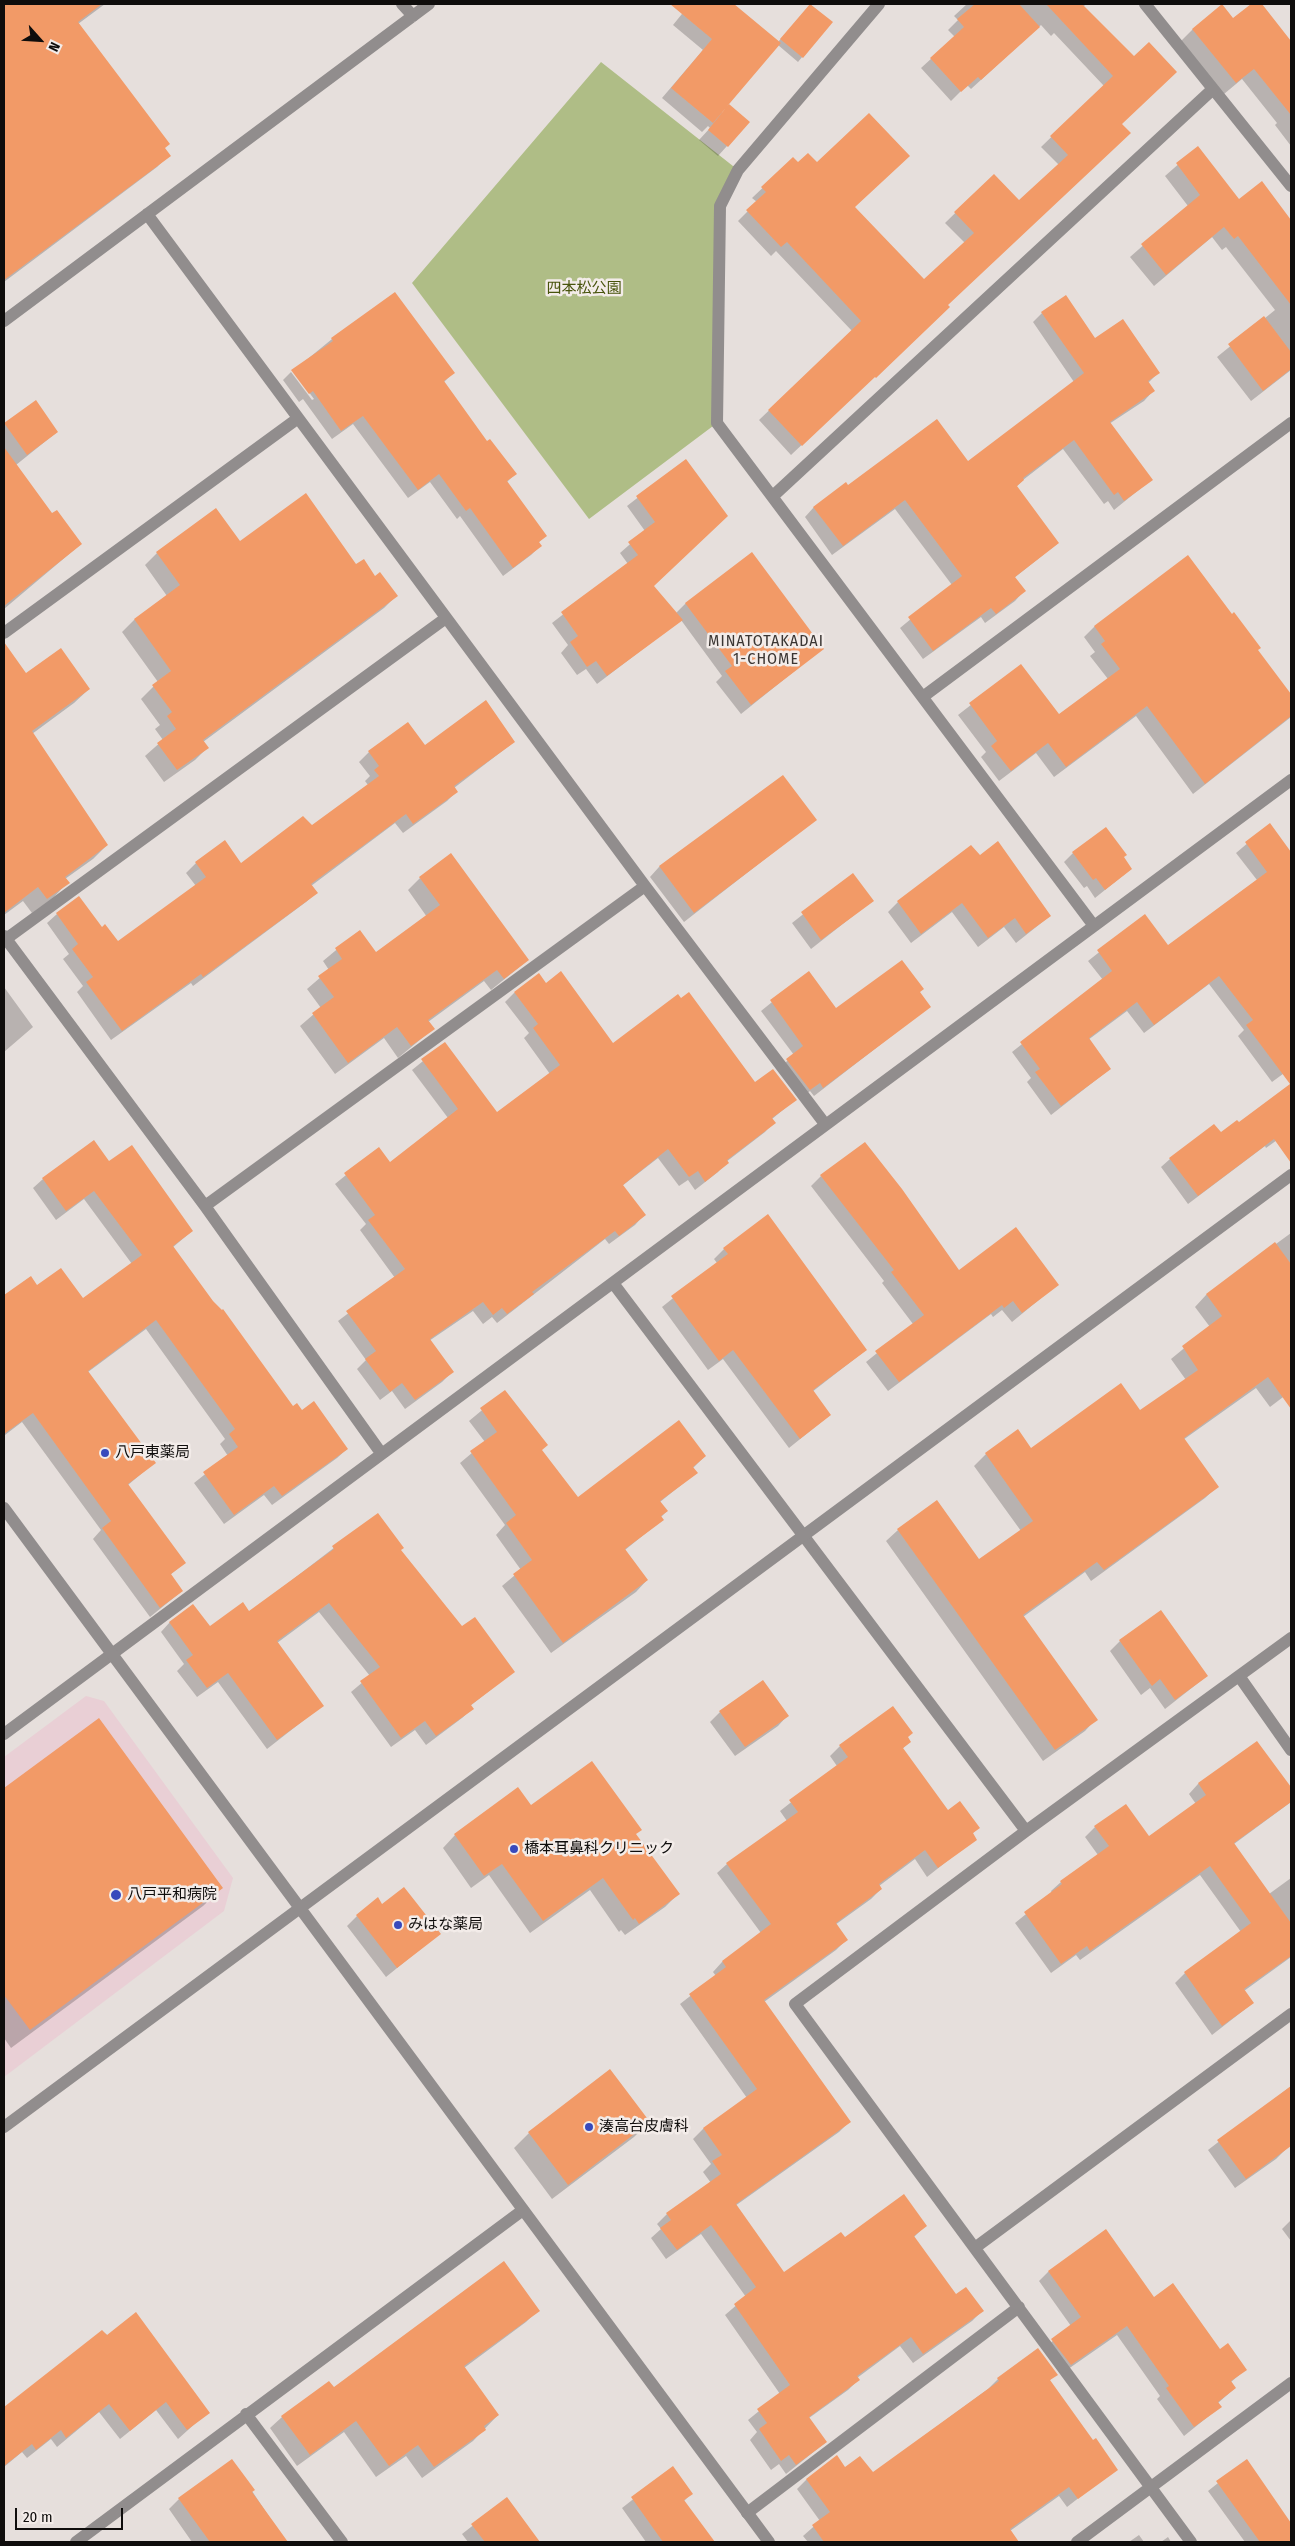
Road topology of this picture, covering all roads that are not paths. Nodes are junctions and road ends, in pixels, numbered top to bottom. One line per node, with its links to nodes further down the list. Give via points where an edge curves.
1 (402, 4): 5 (street)
2 (429, 4): 5 (street)
3 (879, 4): 12 (street, via 738,170 720,206 717,423)
4 (1145, 4): 6 (street)
5 (413, 16): 8 (street)
6 (1212, 89): 7 (street); 12 (street)
7 (1291, 186)
8 (147, 214): 9 (street); 10 (street)
9 (4, 321)
10 (297, 419): 13 (street); 14 (street)
11 (1291, 423): 15 (street)
12 (773, 496): 15 (street)
13 (446, 618): 17 (street); 19 (street)
14 (4, 633)
15 (924, 696): 18 (street)
16 (1291, 780): 18 (street)
17 (645, 886): 20 (street); 22 (street)
18 (1094, 926): 20 (street)
19 (5, 937): 22 (street)
20 (825, 1124): 23 (street)
21 (1291, 1175): 26 (street)
22 (205, 1206): 24 (street)
23 (613, 1283): 24 (street); 26 (street)
24 (381, 1453): 28 (street)
25 (4, 1508): 28 (street)
26 (805, 1536): 32 (street); 33 (street)
27 (1291, 1638): 29 (street)
28 (112, 1655): 30 (street); 33 (street)
29 (1238, 1676): 31 (street); 32 (street)
30 (4, 1734)
31 (1291, 1750)
32 (1026, 1831): 37 (street, via 795,2004)
33 (299, 1907): 35 (street); 36 (street)
34 (1291, 2014): 37 (street)
35 (4, 2127)
36 (523, 2210): 40 (street); 42 (street)
37 (976, 2247): 38 (street)
38 (1019, 2307): 41 (street); 42 (street)
39 (1291, 2384): 41 (street)
40 (246, 2414): 43 (street); 44 (street)
41 (1150, 2488): 46 (street); 47 (street)
42 (747, 2513): 45 (street)
43 (76, 2542)
44 (342, 2542)
45 (769, 2542)
46 (1077, 2542)
47 (1191, 2542)

